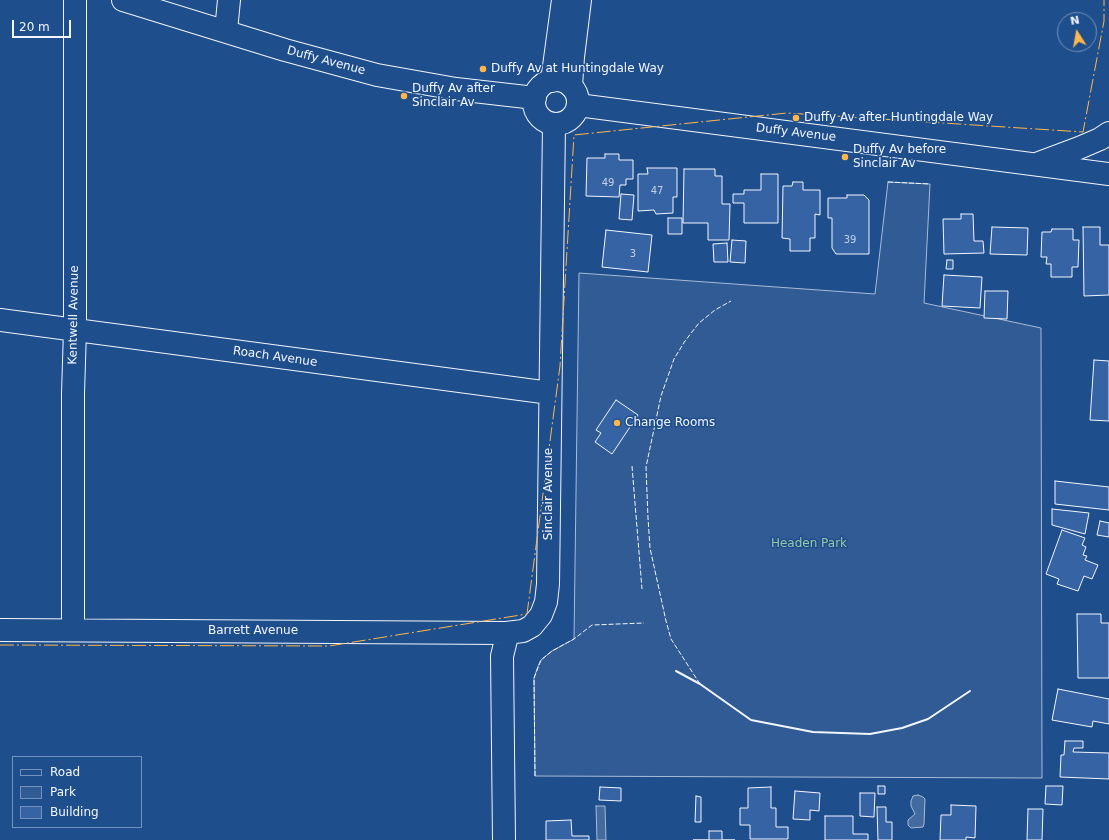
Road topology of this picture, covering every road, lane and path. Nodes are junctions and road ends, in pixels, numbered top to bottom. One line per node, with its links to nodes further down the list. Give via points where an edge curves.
1 (75, 0): 14 (street, Kentwell Avenue)
2 (123, 0): 6 (street, Duffy Avenue)
3 (229, 0): 6 (street)
4 (563, 0): 7 (street)
5 (580, 0): 7 (street)
6 (226, 31): 8 (street, Duffy Avenue, via 377,75)
7 (567, 91): 8 (street, via 546,83); 9 (street, via 573,117); 11 (street, Duffy Avenue)
8 (535, 98): 9 (street, via 537,112 541,118)
9 (554, 124): 15 (street, Sinclair Avenue)
10 (1109, 133): 11 (street, via 1079,148)
11 (1036, 164): 12 (street, Duffy Avenue)
12 (1109, 174)
13 (0, 320): 14 (street, Roach Avenue)
14 (75, 330): 15 (street, Roach Avenue); 17 (street, Kentwell Avenue)
15 (550, 393): 18 (street, Sinclair Avenue, via 546,602 541,615 532,626 523,631)
16 (0, 630): 17 (street, Barrett Avenue)
17 (73, 630): 18 (street, Barrett Avenue)
18 (506, 633): 19 (street, via 502,656)
19 (504, 840)

